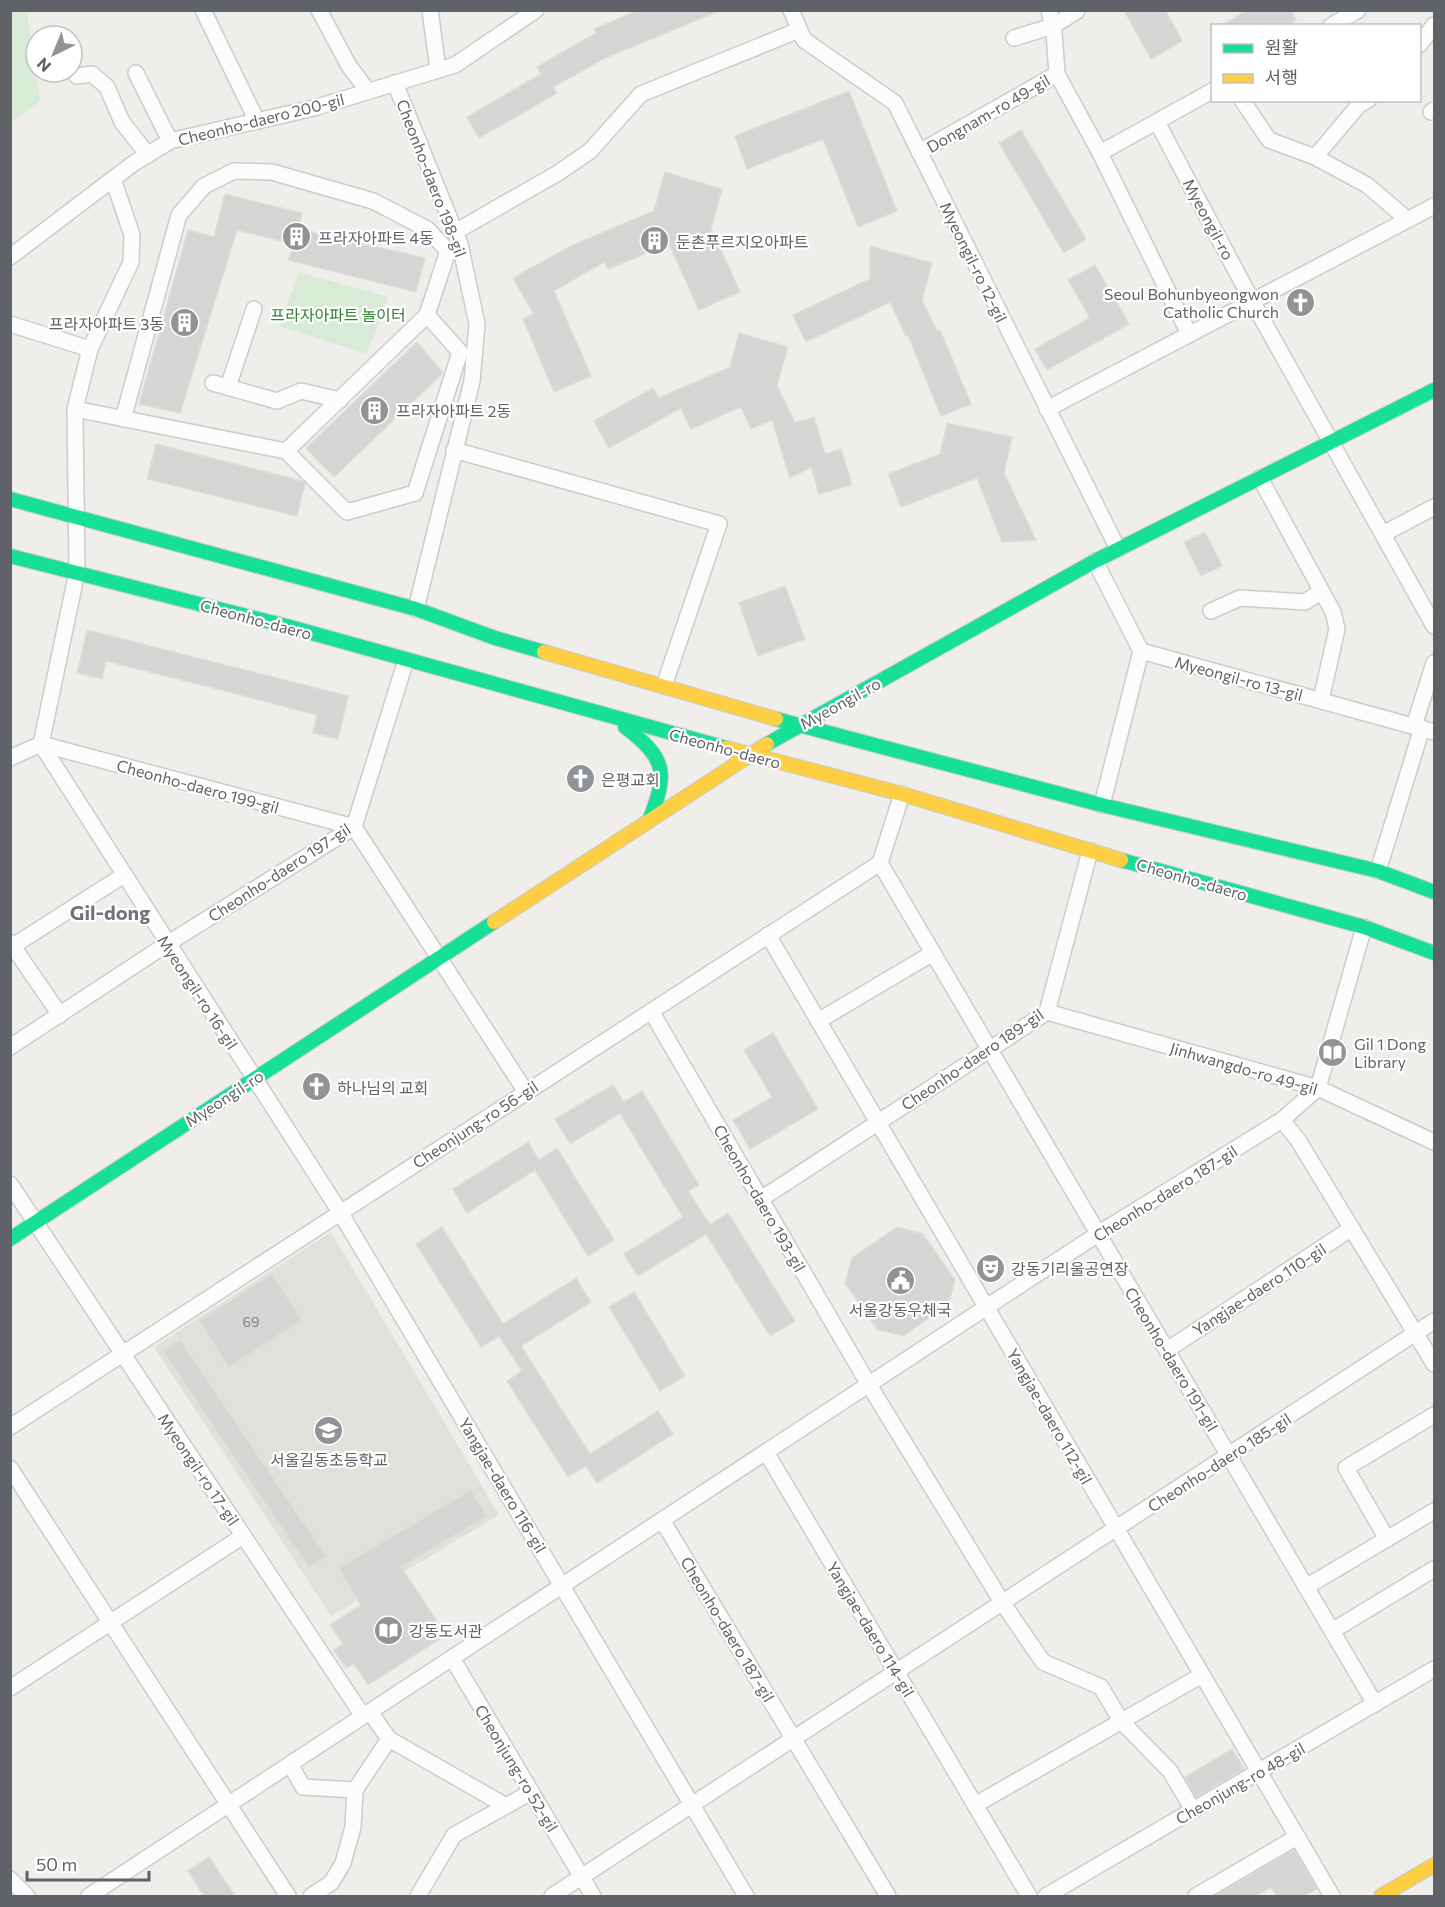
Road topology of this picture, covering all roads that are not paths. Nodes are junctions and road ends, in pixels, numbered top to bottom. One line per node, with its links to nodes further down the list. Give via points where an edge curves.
1 (203, 10): 24 (street)
2 (319, 10): 20 (street, Cheonho-daero 200-gil, via 349,66)
3 (430, 10): 15 (street)
4 (536, 10): 15 (street, Cheonho-daero 200-gil, via 454,65)
5 (791, 10): 12 (street, Myeongil-ro 12-gil)
6 (1049, 10): 11 (street, Dongnam-ro 49-gil)
7 (1358, 10): 9 (street)
8 (1077, 11): 11 (street)
9 (1334, 24)
10 (1434, 25): 14 (street)
11 (1053, 26): 13 (street); 17 (street, Dongnam-ro 49-gil)
12 (799, 30): 27 (street, Myeongil-ro 12-gil, via 804,40 895,103); 34 (street, via 641,94 590,151)
13 (1014, 38)
14 (1421, 41)
15 (438, 70): 19 (street, Cheonho-daero 200-gil)
16 (136, 73): 26 (street)
17 (1057, 74): 27 (street, Dongnam-ro 49-gil); 28 (street, Dongnam-ro 49-gil)
18 (84, 75): 29 (street, via 92,74 107,87 122,122)
19 (395, 83): 20 (street, Cheonho-daero 200-gil); 34 (street, Cheonho-daero 198-gil)
20 (368, 91): 24 (street, Cheonho-daero 200-gil)
21 (1211, 92): 25 (street)
22 (1243, 102): 30 (street, via 1269,140)
23 (1364, 102): 30 (street)
24 (257, 121): 26 (street, Cheonho-daero 200-gil)
25 (1157, 122): 28 (street); 36 (street, Myeongil-ro)
26 (170, 141): 29 (street, Cheonho-daero 200-gil)
27 (919, 152): 45 (street, Myeongil-ro 12-gil)
28 (1100, 153): 40 (street, Dongnam-ro 49-gil)
29 (148, 155): 31 (street, Cheonho-daero 200-gil)
30 (1315, 157): 33 (street, via 1367,185)
31 (113, 179): 35 (street, Cheonho-daero 200-gil); 41 (street, via 132,235 131,262)
32 (1434, 206): 33 (street)
33 (1408, 220): 36 (street)
34 (455, 232): 48 (street, Cheonho-daero 198-gil, via 477,327 472,381)
35 (10, 257)
36 (1252, 301): 40 (street); 47 (street, Myeongil-ro)
37 (254, 309): 43 (street, via 220,385 277,401 301,391)
38 (427, 315): 43 (street); 46 (street, via 448,251 427,229 373,201 272,172 234,171 204,186 179,215); 49 (street, via 460,352 415,493 347,512)
39 (10, 324): 41 (street)
40 (1189, 334): 45 (street)
41 (90, 349): 44 (street)
42 (1434, 390): 47 (main road, Myeongil-ro)
43 (340, 400): 49 (street)
44 (75, 409): 46 (street); 53 (street)
45 (1047, 409): 55 (street, Myeongil-ro 12-gil)
46 (123, 419): 49 (street)
47 (1332, 442): 50 (main road, Myeongil-ro); 54 (street, Myeongil-ro)
48 (454, 450): 60 (street, Cheonho-daero 198-gil); 66 (street, via 719,524)
49 (286, 451)
50 (1260, 478): 55 (main road, Myeongil-ro); 59 (street)
51 (10, 499): 53 (main road)
52 (1434, 507): 54 (street)
53 (78, 518): 58 (street); 60 (main road)
54 (1383, 534): 62 (street, Myeongil-ro)
55 (1118, 549): 57 (main road, Myeongil-ro)
56 (10, 556): 58 (main road, Cheonho-daero)
57 (1095, 561): 63 (street); 69 (main road, Myeongil-ro)
58 (77, 572): 64 (main road, Cheonho-daero); 71 (street)
59 (1320, 592): 61 (street, via 1305,602 1240,598); 67 (street, via 1334,612 1337,629)
60 (416, 609): 66 (main road, via 495,638)
61 (1211, 611)
62 (1434, 626)
63 (1141, 651): 67 (street, Myeongil-ro 13-gil); 75 (street)
64 (406, 660): 68 (main road, Cheonho-daero); 77 (street, Cheonho-daero 197-gil)
65 (1434, 663): 70 (street)
66 (664, 686): 69 (main road)
67 (1320, 700): 70 (street, Myeongil-ro 13-gil)
68 (613, 718): 72 (main road, Cheonho-daero); 76 (main road, via 648,744 662,767 665,779)
69 (800, 726): 72 (main road, Myeongil-ro); 75 (main road)
70 (1423, 729): 80 (street)
71 (41, 744): 73 (street); 77 (street, Cheonho-daero 199-gil); 81 (street, Myeongil-ro 16-gil)
72 (750, 754): 74 (main road, Cheonho-daero); 76 (main road, Myeongil-ro)
73 (10, 758)
74 (902, 794): 78 (main road, Cheonho-daero); 79 (street)
75 (1102, 806): 80 (main road)
76 (649, 821): 89 (main road, Myeongil-ro)
77 (354, 827): 86 (street, Cheonho-daero 197-gil); 89 (street)
78 (1090, 851): 83 (main road, Cheonho-daero); 91 (street, Cheonho-daero 189-gil)
79 (880, 863): 84 (street, Cheonjung-ro 56-gil); 87 (street, Cheonho-daero 191-gil)
80 (1377, 870): 82 (main road)
81 (124, 875): 85 (street); 86 (street, Myeongil-ro 16-gil)
82 (1434, 892)
83 (1364, 927): 88 (main road, Cheonho-daero); 97 (street)
84 (768, 935): 90 (street, Cheonjung-ro 56-gil); 93 (street, Yangjae-daero 112-gil)
85 (12, 944): 92 (street)
86 (167, 944): 92 (street, Cheonho-daero 197-gil); 96 (street, Myeongil-ro 16-gil)
87 (933, 953): 93 (street); 95 (street, Cheonho-daero 191-gil)
88 (1434, 953)
89 (438, 958): 96 (main road, Myeongil-ro); 98 (street)
90 (651, 1011): 98 (street, Cheonjung-ro 56-gil); 103 (street, Cheonho-daero 193-gil)
91 (1047, 1012): 95 (street, Cheonho-daero 189-gil); 97 (street, Jinhwangdo-ro 49-gil)
92 (60, 1015): 94 (street, Cheonho-daero 197-gil)
93 (818, 1021): 100 (street, Yangjae-daero 112-gil)
94 (10, 1047)
95 (989, 1049): 100 (street, Cheonho-daero 189-gil); 107 (street, Cheonho-daero 191-gil)
96 (254, 1078): 104 (street, Yangjae-daero 116-gil); 105 (main road, Myeongil-ro)
97 (1318, 1088): 99 (street, Cheonho-daero 187-gil); 101 (street, Jinhwangdo-ro 49-gil)
98 (526, 1092): 104 (street, Cheonjung-ro 56-gil)
99 (1282, 1120): 106 (street); 107 (street, Cheonho-daero 187-gil)
100 (878, 1124): 103 (street, Cheonho-daero 189-gil); 109 (street, Yangjae-daero 112-gil)
101 (1434, 1142)
102 (10, 1184): 105 (street, Myeongil-ro 17-gil)
103 (761, 1199): 115 (street, Cheonho-daero 193-gil)
104 (340, 1212): 113 (street, Cheonjung-ro 56-gil); 127 (street, Yangjae-daero 116-gil)
105 (35, 1222): 108 (main road, Myeongil-ro); 113 (street, Myeongil-ro 17-gil)
106 (1352, 1228): 111 (street); 112 (street, Yangjae-daero 110-gil)
107 (1098, 1234): 109 (street, Cheonho-daero 187-gil); 112 (street, Cheonho-daero 191-gil)
108 (10, 1239)
109 (986, 1308): 115 (street, Cheonho-daero 187-gil); 123 (street, Yangjae-daero 112-gil)
110 (1434, 1321): 111 (street, Cheonho-daero 185-gil)
111 (1416, 1333): 114 (street); 119 (street, Cheonho-daero 185-gil)
112 (1167, 1350): 119 (street, Cheonho-daero 191-gil)
113 (123, 1354): 117 (street, Cheonjung-ro 56-gil); 124 (street, Myeongil-ro 17-gil)
114 (1434, 1364)
115 (869, 1385): 118 (street, Cheonho-daero 187-gil); 129 (street)
116 (1434, 1415): 125 (street, via 1346,1468)
117 (10, 1427)
118 (766, 1452): 122 (street, Cheonho-daero 187-gil); 134 (street, Yangjae-daero 114-gil)
119 (1229, 1456): 123 (street, Cheonho-daero 185-gil); 128 (street, Cheonho-daero 191-gil)
120 (10, 1468): 130 (street)
121 (1434, 1511): 125 (street)
122 (662, 1520): 127 (street, Cheonho-daero 187-gil); 141 (street, Cheonho-daero 187-gil)
123 (1115, 1528): 129 (street, Cheonho-daero 185-gil); 135 (street, Yangjae-daero 112-gil)
124 (243, 1536): 130 (street); 138 (street, Myeongil-ro 17-gil)
125 (1387, 1539): 128 (street)
126 (1434, 1569): 131 (street)
127 (562, 1585): 132 (street); 147 (street, Yangjae-daero 116-gil)
128 (1306, 1587): 131 (street, Cheonho-daero 191-gil)
129 (1002, 1602): 134 (street, Cheonho-daero 185-gil); 139 (street, via 1043,1662 1101,1687)
130 (112, 1621): 136 (street); 146 (street)
131 (1332, 1630): 137 (street, Cheonho-daero 191-gil)
132 (452, 1658): 138 (street); 145 (street, Cheonjung-ro 52-gil)
133 (1434, 1669): 137 (street, Cheonjung-ro 48-gil)
134 (896, 1671): 141 (street, Cheonho-daero 185-gil); 148 (street, Yangjae-daero 114-gil)
135 (1202, 1675): 139 (street); 143 (street, Yangjae-daero 112-gil)
136 (13, 1681)
137 (1375, 1704): 143 (street, Cheonjung-ro 48-gil)
138 (367, 1714): 140 (street, Cheonjung-ro 52-gil); 142 (street)
139 (1121, 1722): 148 (street); 150 (street, via 1170,1771)
140 (389, 1739): 144 (street); 149 (street, Cheonjung-ro 52-gil)
141 (794, 1739): 147 (street, Cheonho-daero 185-gil); 163 (street)
142 (290, 1764): 144 (street, via 303,1787); 146 (street)
143 (1258, 1772): 150 (street, Cheonjung-ro 48-gil); 151 (street, Yangjae-daero 112-gil)
144 (355, 1790): 158 (street, via 353,1827 343,1863 331,1883)
145 (531, 1792): 149 (street); 153 (street, Cheonjung-ro 52-gil)
146 (228, 1805): 156 (street); 157 (street)
147 (692, 1805): 153 (street, Cheonho-daero 185-gil); 162 (street, Yangjae-daero 116-gil)
148 (975, 1805): 164 (street, Yangjae-daero 114-gil)
149 (506, 1806): 159 (street, via 454,1835)
150 (1193, 1810): 165 (street, Cheonjung-ro 48-gil)
151 (1297, 1837): 166 (street); 167 (street, Yangjae-daero 112-gil)
152 (1434, 1865): 168 (main road)
153 (581, 1878): 160 (street, Cheonho-daero 185-gil); 161 (street, Cheonjung-ro 52-gil)
154 (10, 1879): 155 (street)
155 (27, 1896)
156 (89, 1896)
157 (288, 1896)
158 (311, 1896)
159 (418, 1896)
160 (552, 1896)
161 (592, 1896)
162 (746, 1896)
163 (888, 1896)
164 (1029, 1896)
165 (1046, 1896)
166 (1196, 1896)
167 (1332, 1896)
168 (1381, 1896)

